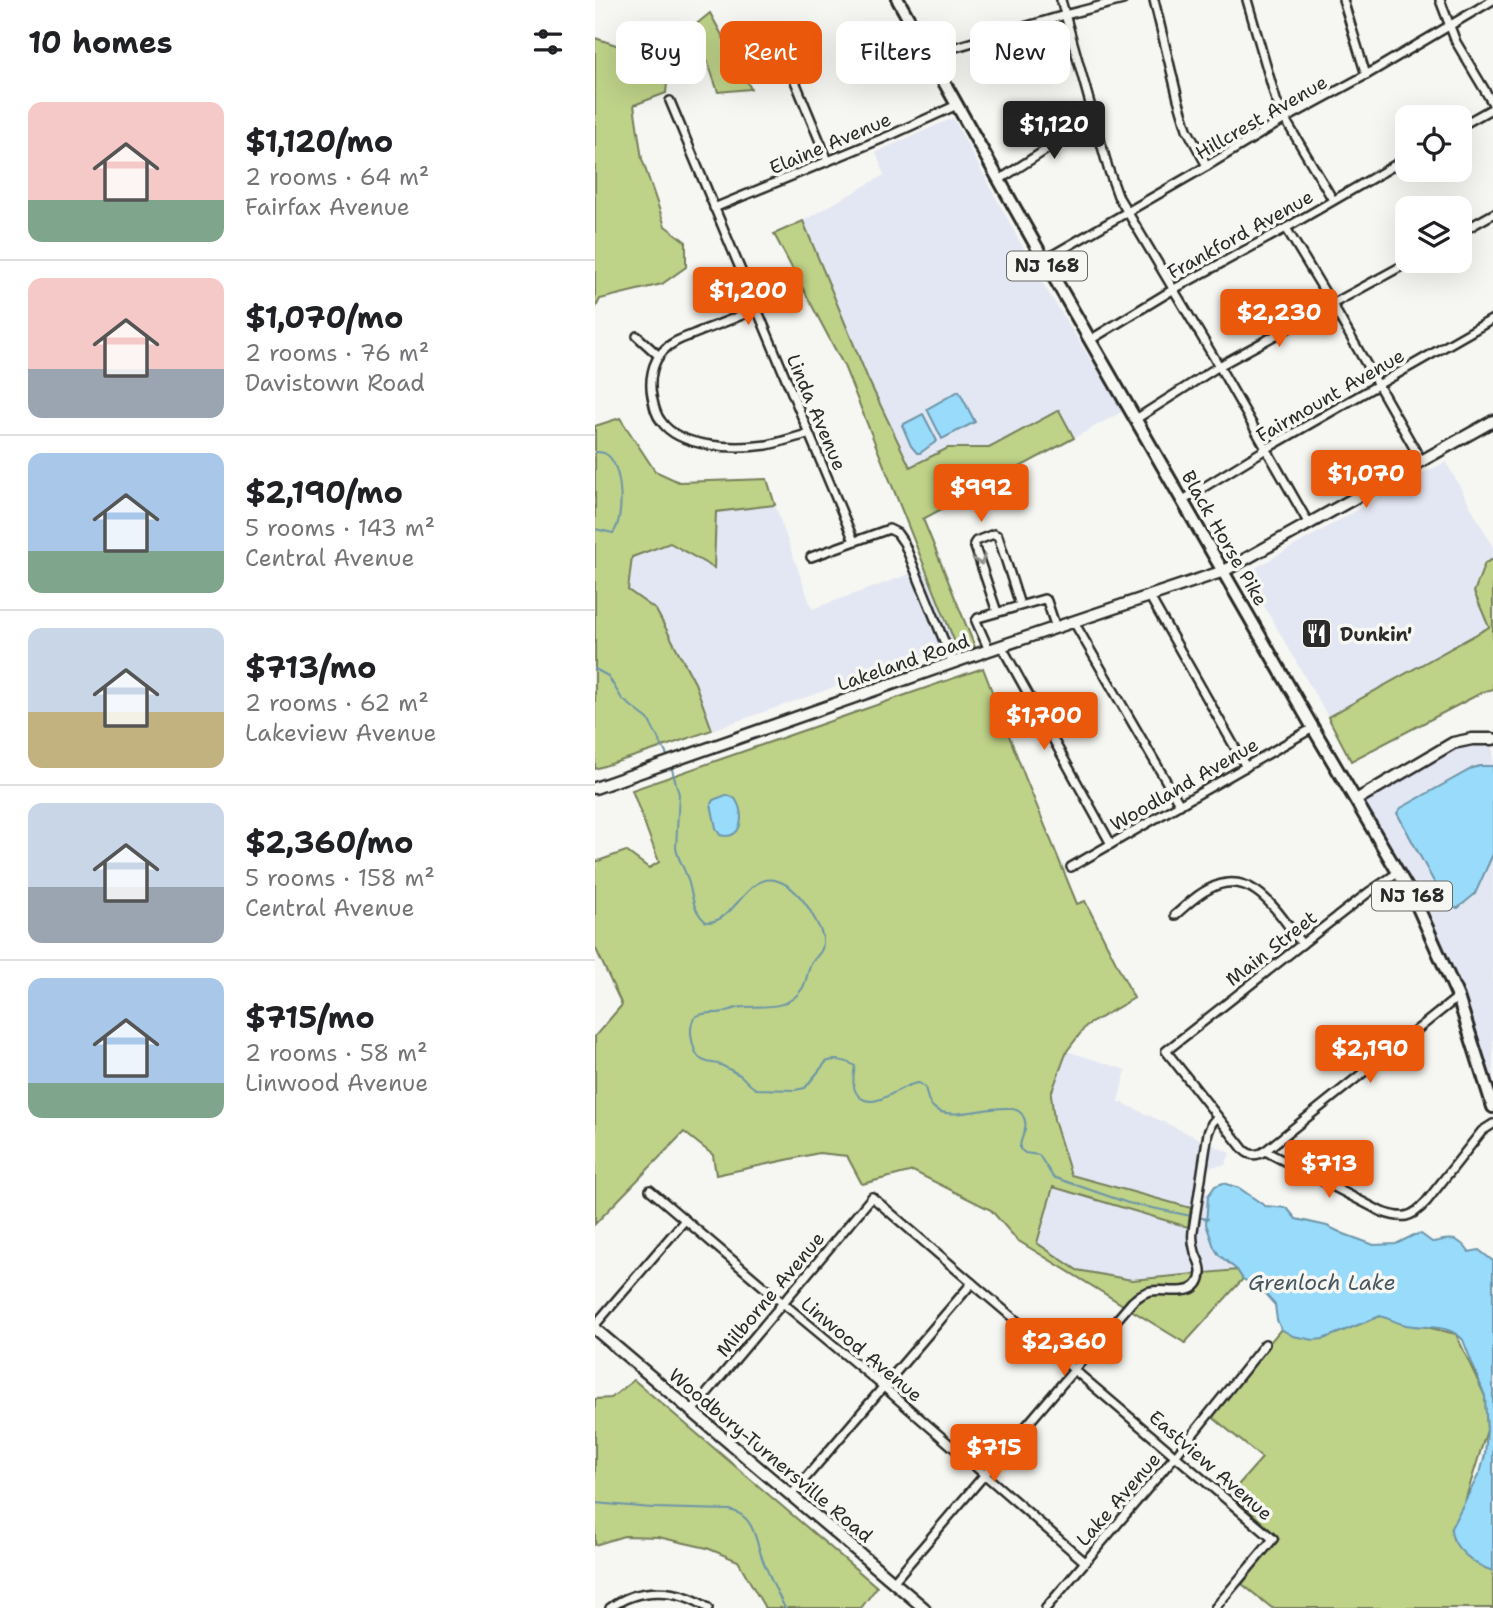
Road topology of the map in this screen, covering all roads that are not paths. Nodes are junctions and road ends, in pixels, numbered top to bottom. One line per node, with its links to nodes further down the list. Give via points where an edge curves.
1 (898, 0): 10 (main road, Black Horse Pike / NJ 168)
2 (1061, 0): 9 (street)
3 (1123, 0): 9 (street)
4 (1154, 0): 24 (street, via 1187,129)
5 (1247, 0): 20 (street)
6 (1342, 0): 13 (street)
7 (1440, 0): 11 (street)
8 (1493, 0): 11 (street, Hillcrest Avenue)
9 (1065, 15): 12 (street); 19 (street)
10 (910, 21)
11 (1449, 26): 13 (street, Hillcrest Avenue); 18 (street)
12 (956, 47)
13 (1366, 75): 20 (street, Hillcrest Avenue)
14 (796, 84): 22 (street)
15 (945, 84): 17 (main road, Black Horse Pike / NJ 168)
16 (670, 101): 27 (street, Linda Avenue)
17 (957, 105): 22 (street, Elaine Avenue); 25 (main road, Black Horse Pike / NJ 168)
18 (1493, 106): 21 (street)
19 (1094, 119): 25 (street); 28 (street, via 1118,196)
20 (1285, 119): 24 (street, Hillcrest Avenue); 26 (street)
21 (1472, 119)
22 (828, 161): 27 (street, Elaine Avenue)
23 (1395, 165): 26 (street, Frankford Avenue)
24 (1207, 166): 28 (street, Hillcrest Avenue)
25 (999, 180): 32 (main road, Black Horse Pike / NJ 168)
26 (1333, 200): 31 (street, Frankford Avenue)
27 (714, 208): 36 (street, Linda Avenue)
28 (1128, 212): 32 (street, Hillcrest Avenue); 34 (street)
29 (1493, 214): 30 (street)
30 (1472, 226)
31 (1286, 228): 34 (street, Frankford Avenue); 35 (street)
32 (1044, 260): 39 (main road, Black Horse Pike / NJ 168)
33 (1395, 270): 35 (street)
34 (1174, 289): 39 (street, Frankford Avenue); 41 (street)
35 (1332, 304): 41 (street); 42 (street)
36 (756, 309): 40 (street, via 674,342); 45 (street, Linda Avenue)
37 (1493, 319): 42 (street, Fairmount Avenue)
38 (637, 336): 40 (street)
39 (1090, 340): 43 (main road, Black Horse Pike / NJ 168)
40 (659, 356): 45 (street, via 651,392 656,412 670,432 695,442 731,446 770,444)
41 (1219, 366): 43 (street); 46 (street)
42 (1378, 386): 46 (street, Fairmount Avenue); 47 (street)
43 (1136, 419): 48 (main road, Black Horse Pike / NJ 168)
44 (1493, 421): 47 (street, Lakeland Road)
45 (808, 433): 50 (street, Linda Avenue)
46 (1266, 449): 48 (street, Fairmount Avenue); 49 (street)
47 (1422, 462): 49 (street, Lakeland Road)
48 (1183, 500): 52 (main road, Black Horse Pike / NJ 168)
49 (1309, 524): 52 (street, Lakeland Road)
50 (854, 541): 51 (street); 60 (street, via 889,529 897,533)
51 (811, 557)
52 (1224, 571): 53 (street, Lakeland Road); 61 (main road, Black Horse Pike / NJ 168)
53 (1150, 597): 56 (street, Lakeland Road); 63 (street)
54 (1020, 605): 55 (street); 55 (street, one-way to 55, via 994,534 974,544); 57 (street, via 1044,599)
55 (997, 612): 59 (street, via 977,620)
56 (1074, 622): 57 (street, Lakeland Road); 66 (street)
57 (1056, 628): 58 (street, Lakeland Road)
58 (1002, 647): 59 (street, Lakeland Road); 67 (street)
59 (989, 650): 60 (street, Lakeland Road)
60 (953, 663): 64 (street, Lakeland Road)
61 (1313, 728): 63 (street, Woodland Avenue); 65 (main road, Black Horse Pike / NJ 168)
62 (1493, 739): 65 (street, via 1453,743)
63 (1246, 766): 66 (street, Woodland Avenue)
64 (595, 788)
65 (1356, 800): 69 (main road, Black Horse Pike / NJ 168)
66 (1180, 804): 67 (street, Woodland Avenue)
67 (1111, 844): 68 (street, Woodland Avenue)
68 (1071, 867)
69 (1399, 872): 71 (street, Main Street); 72 (main road, Black Horse Pike / NJ 168)
70 (1175, 915): 71 (street, via 1216,885 1244,884 1264,896)
71 (1302, 944): 74 (street, Main Street, via 1166,1051)
72 (1458, 997): 73 (main road, Black Horse Pike / NJ 168); 76 (street)
73 (1493, 1107)
74 (1217, 1117): 76 (street, via 1247,1153); 84 (street, via 1207,1133 1195,1215 1193,1241 1200,1281 1181,1292 1150,1291 1138,1296)
75 (1493, 1124): 76 (street, via 1482,1131 1421,1208 1403,1217 1382,1212)
76 (1265, 1151)
77 (650, 1190): 79 (street, Linwood Avenue)
78 (873, 1197): 80 (street, Eastview Avenue); 81 (street, Milborne Avenue)
79 (685, 1220): 81 (street, Linwood Avenue); 82 (street)
80 (972, 1283): 84 (street, Eastview Avenue); 85 (street)
81 (783, 1304): 85 (street, Linwood Avenue); 86 (street, Milborne Avenue)
82 (595, 1327): 86 (street, Woodbury-Turnersville Road)
83 (1265, 1344): 87 (street, Lake Avenue)
84 (1074, 1369): 87 (street, Eastview Avenue); 88 (street)
85 (884, 1387): 88 (street, Linwood Avenue); 89 (street)
86 (692, 1411): 89 (street, Woodbury-Turnersville Road)
87 (1176, 1455): 90 (street, Lake Avenue); 96 (street, Eastview Avenue, via 1273,1539)
88 (984, 1475): 90 (street, Linwood Avenue); 91 (street)
89 (791, 1495): 91 (street, Woodbury-Turnersville Road)
90 (1085, 1562): 95 (street, Lake Avenue)
91 (893, 1582): 94 (street, Woodbury-Turnersville Road)
92 (610, 1608): 93 (street, via 630,1597 663,1592)
93 (708, 1608)
94 (924, 1608)
95 (1046, 1608)
96 (1215, 1608)

